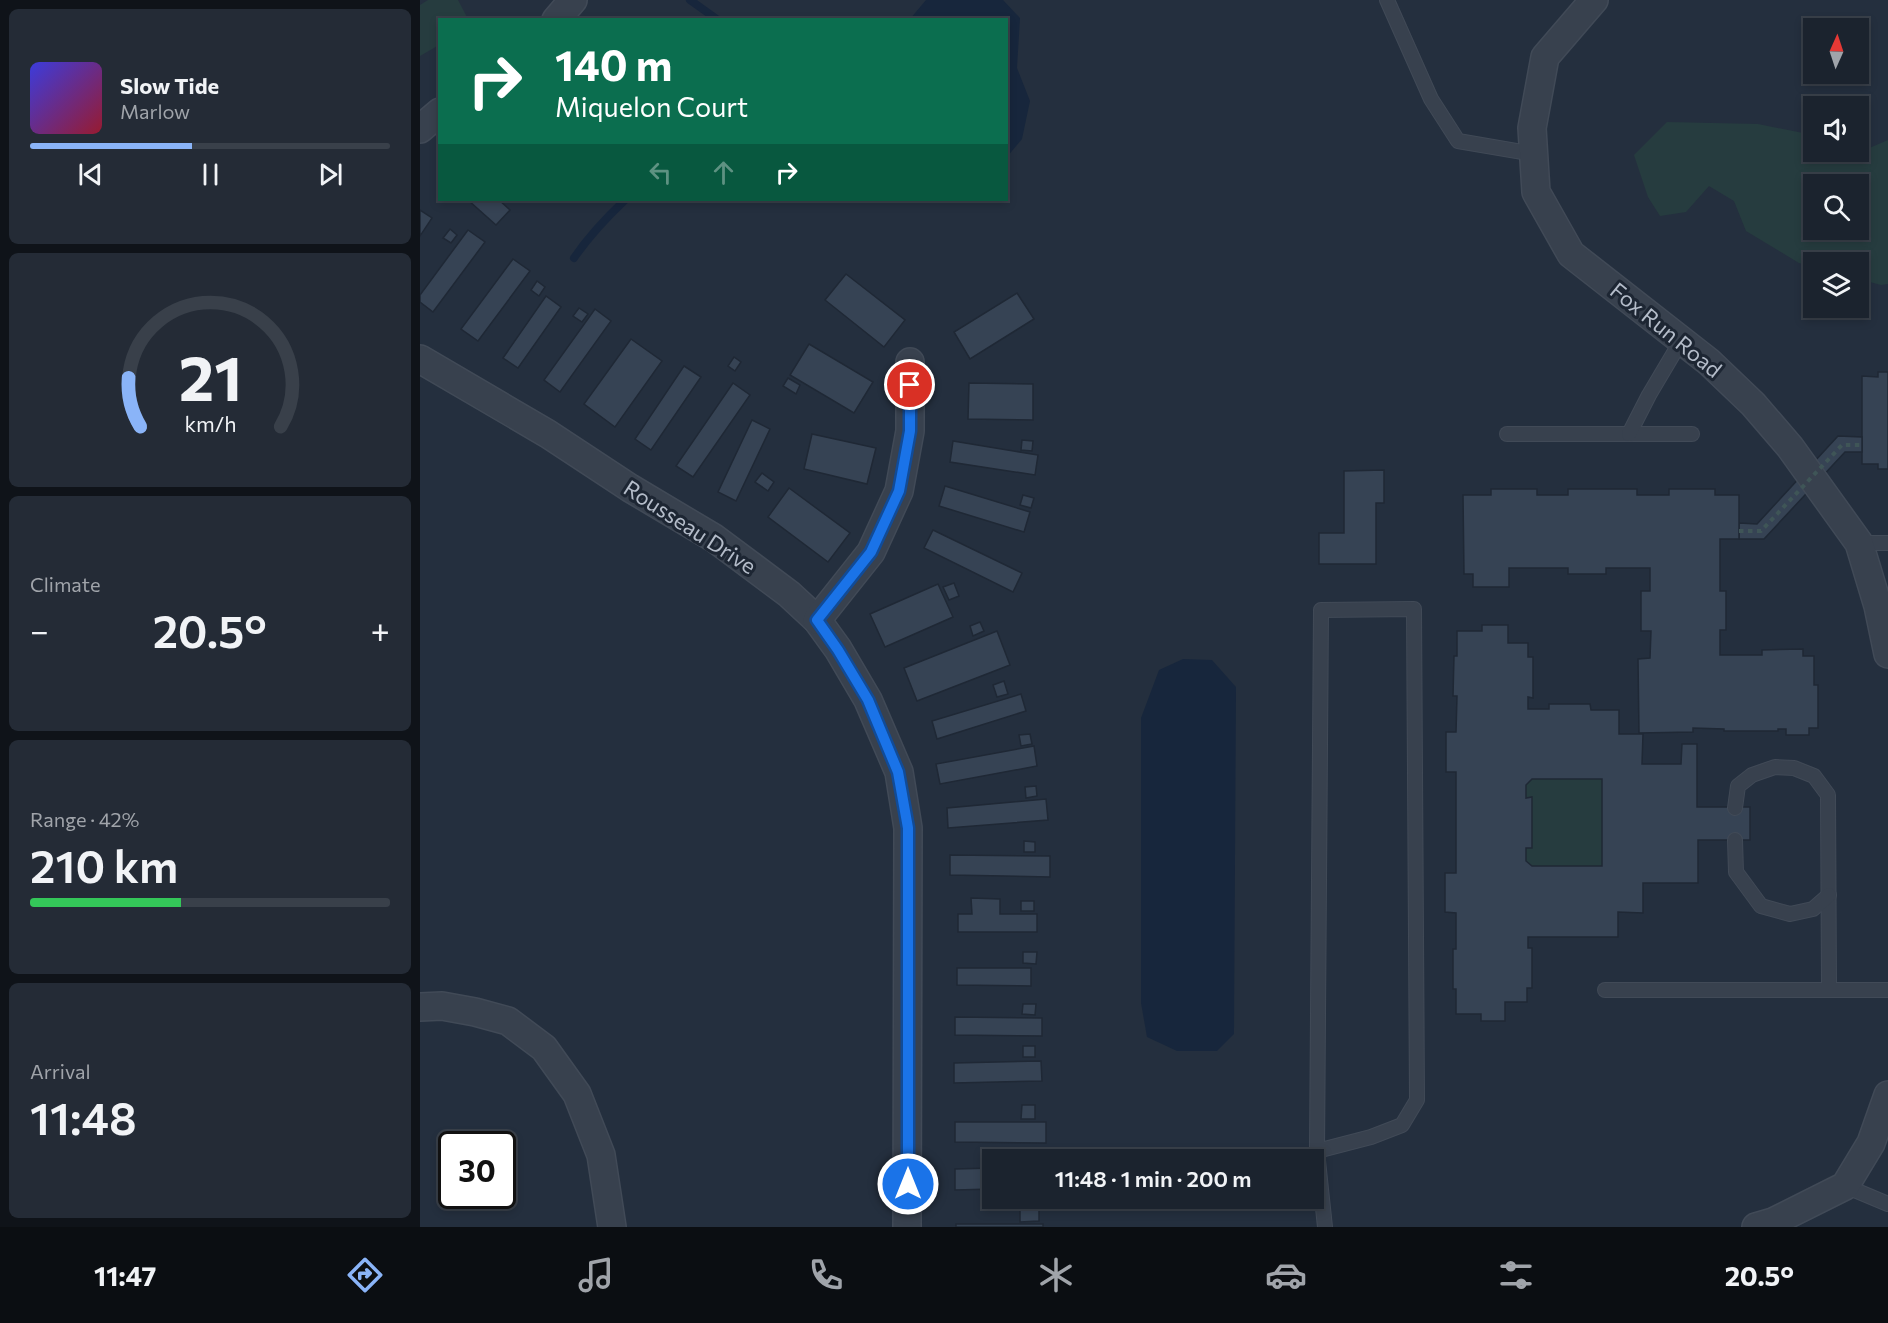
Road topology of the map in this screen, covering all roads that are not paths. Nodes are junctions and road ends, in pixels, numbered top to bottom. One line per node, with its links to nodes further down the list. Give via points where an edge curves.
1 (573, 0): 4 (street)
2 (1387, 0): 7 (lane, via 1431,99 1458,141)
3 (1594, 0): 7 (street, Fox Run Road, via 1545,57 1532,128)
4 (558, 18)
5 (438, 114): 6 (street)
6 (420, 129)
7 (1534, 154): 8 (street, Fox Run Road, via 1536,192 1571,254)
8 (1681, 341): 12 (lane); 14 (street, Fox Run Road, via 1753,404 1790,447)
9 (420, 359): 16 (street, Rousseau Drive, via 714,538)
10 (910, 362): 16 (street, via 910,431 899,491 871,552)
11 (1508, 434): 12 (lane)
12 (1629, 434): 13 (lane)
13 (1692, 434)
14 (1860, 543): 15 (lane); 17 (street, Fox Run Road)
15 (1888, 543)
16 (817, 620): 31 (street, Rousseau Drive, via 868,700 898,772 908,828)
17 (1888, 654)
18 (1735, 808): 20 (lane, via 1738,786 1752,775 1774,767 1794,768 1814,776 1828,795)
19 (1735, 840): 20 (lane, via 1736,872 1761,906 1790,914 1813,909)
20 (1828, 895): 22 (lane)
21 (1605, 990): 22 (lane)
22 (1829, 990): 23 (lane)
23 (1888, 990)
24 (420, 1007): 30 (street, via 442,1006 508,1021 544,1048 577,1094 601,1155)
25 (1888, 1095): 27 (street, via 1871,1143)
26 (1317, 1151): 26 (lane, via 1321,610 1414,609 1417,1101 1402,1125)
27 (1845, 1186): 28 (lane); 33 (street)
28 (1888, 1204)
29 (1323, 1209): 32 (lane)
30 (612, 1227)
31 (907, 1227)
32 (1325, 1227)
33 (1756, 1227)

